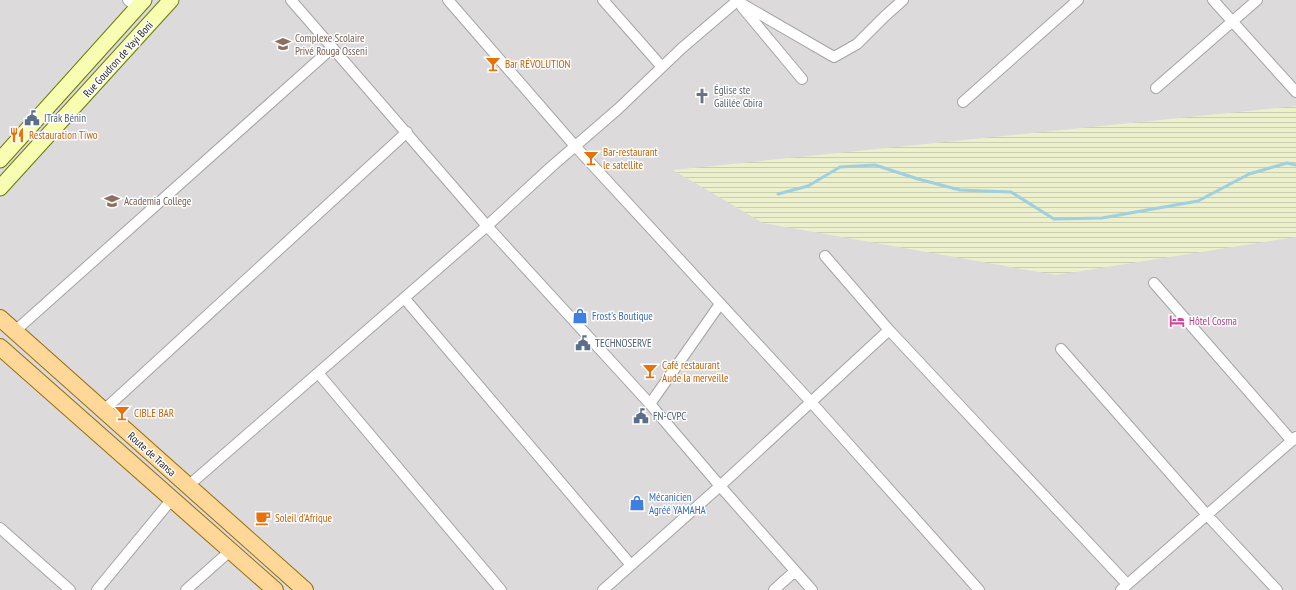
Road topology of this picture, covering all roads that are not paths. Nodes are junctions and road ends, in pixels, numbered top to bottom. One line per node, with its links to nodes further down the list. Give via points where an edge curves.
1 (171, 0): 21 (street, Rue Goudron de Yayi Boni)
2 (291, 0): 12 (street)
3 (448, 0): 19 (street)
4 (603, 0): 13 (street)
5 (737, 0): 6 (street, via 834,58 857,44); 13 (street); 14 (street)
6 (903, 0)
7 (1078, 0): 17 (street)
8 (1212, 0): 11 (street)
9 (1257, 0): 11 (street)
10 (136, 3): 20 (street, Rue Goudron de Yayi Boni)
11 (1232, 22): 15 (street); 16 (street)
12 (332, 48): 18 (street); 29 (street)
13 (662, 67): 19 (street)
14 (802, 79)
15 (1156, 88)
16 (1296, 92)
17 (963, 102)
18 (407, 132): 22 (street); 35 (street)
19 (575, 146): 22 (street); 26 (street)
20 (0, 160)
21 (0, 188)
22 (487, 226): 25 (street); 34 (street)
23 (825, 256): 28 (street)
24 (1154, 283): 36 (street)
25 (404, 299): 32 (street); 43 (street)
26 (720, 304): 33 (street); 34 (street)
27 (0, 318): 29 (main road, Route de Transa)
28 (889, 330): 33 (street); 45 (street)
29 (15, 331): 35 (main road, Route de Transa)
30 (0, 347): 39 (main road, Route de Transa)
31 (1061, 349): 40 (street)
32 (318, 373): 37 (street); 51 (street)
33 (811, 402): 38 (street); 55 (street)
34 (650, 404): 38 (street)
35 (104, 410): 37 (main road, Route de Transa)
36 (1294, 439): 40 (street)
37 (188, 486): 50 (main road, Route de Transa)
38 (720, 486): 43 (street); 44 (street)
39 (172, 499): 42 (main road, Route de Transa); 47 (street)
40 (1207, 515): 45 (street); 56 (street)
41 (0, 528): 46 (street)
42 (230, 551): 48 (street); 49 (main road, Route de Transa)
43 (631, 565): 52 (street)
44 (795, 571): 53 (street); 54 (street)
45 (1124, 587)
46 (70, 590)
47 (97, 590)
48 (186, 590)
49 (275, 590)
50 (304, 590)
51 (501, 590)
52 (603, 590)
53 (774, 590)
54 (812, 590)
55 (979, 590)
56 (1277, 590)

